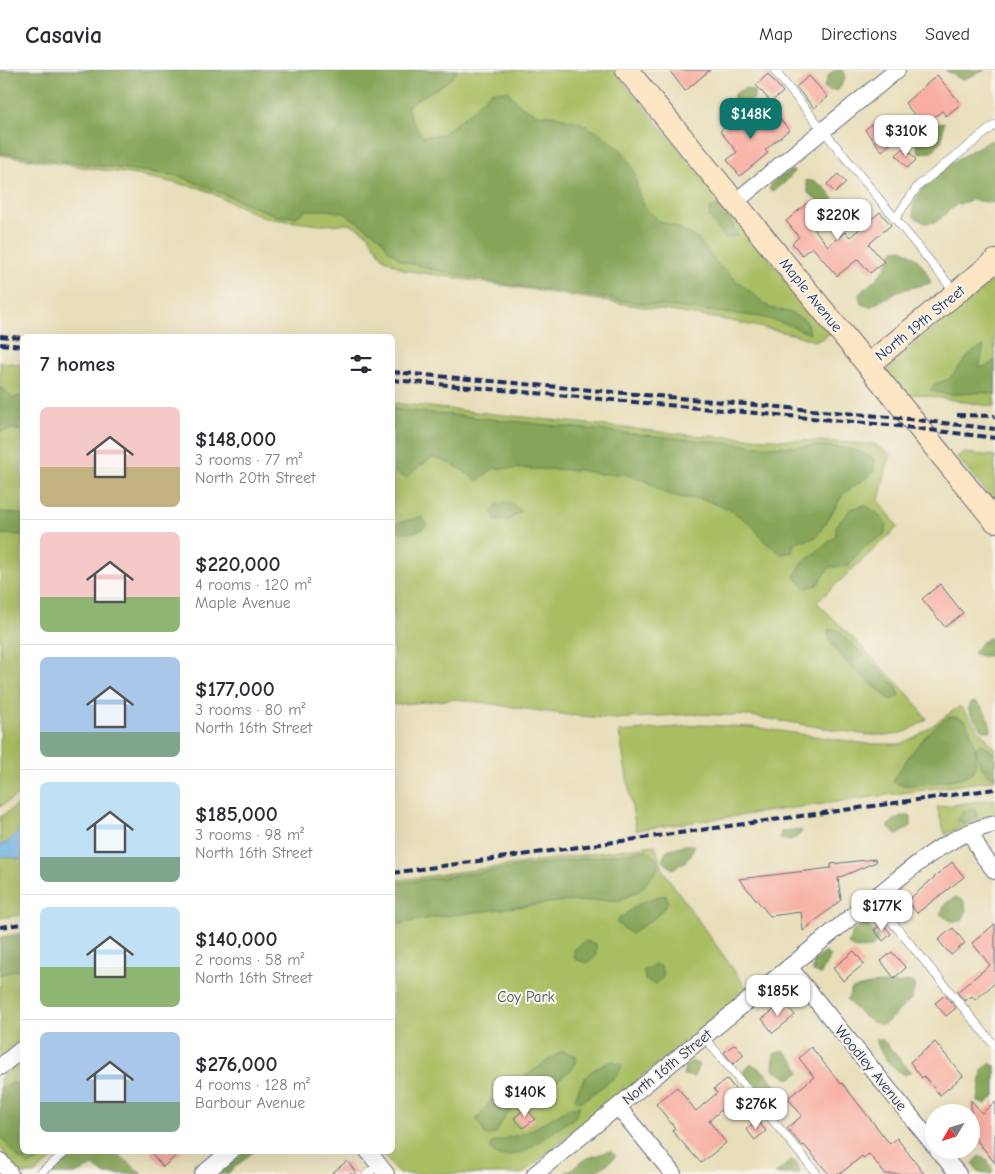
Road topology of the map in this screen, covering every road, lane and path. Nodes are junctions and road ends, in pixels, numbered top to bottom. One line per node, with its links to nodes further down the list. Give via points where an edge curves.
1 (627, 70): 6 (main road, Maple Avenue)
2 (774, 70): 5 (lane)
3 (897, 70): 5 (street)
4 (995, 125): 7 (lane, via 918,186)
5 (823, 130): 6 (street); 7 (lane)
6 (735, 202): 10 (main road, Maple Avenue)
7 (895, 219): 9 (lane)
8 (995, 261): 9 (main road, North 19th Street)
9 (956, 293): 10 (main road, North 19th Street)
10 (868, 366): 11 (main road, Maple Avenue)
11 (995, 521)
12 (995, 824): 13 (street, North 16th Street)
13 (971, 832): 14 (street, via 980,853); 15 (street, North 16th Street, via 928,856)
14 (995, 871)
15 (873, 899): 16 (street, North 16th Street); 18 (lane)
16 (789, 967): 17 (street, North 16th Street); 22 (street, Woodley Avenue)
17 (704, 1037): 21 (street, North 16th Street); 34 (lane)
18 (995, 1046)
19 (20, 1051): 20 (street)
20 (0, 1067)
21 (618, 1106): 32 (street, North 16th Street); 33 (street)
22 (925, 1134)
23 (63, 1154): 30 (lane)
24 (227, 1154): 31 (street)
25 (369, 1154): 28 (street)
26 (946, 1159): 35 (street)
27 (0, 1162): 29 (street)
28 (377, 1171)
29 (10, 1174)
30 (39, 1174)
31 (203, 1174)
32 (536, 1174)
33 (673, 1174)
34 (817, 1174)
35 (958, 1174)

